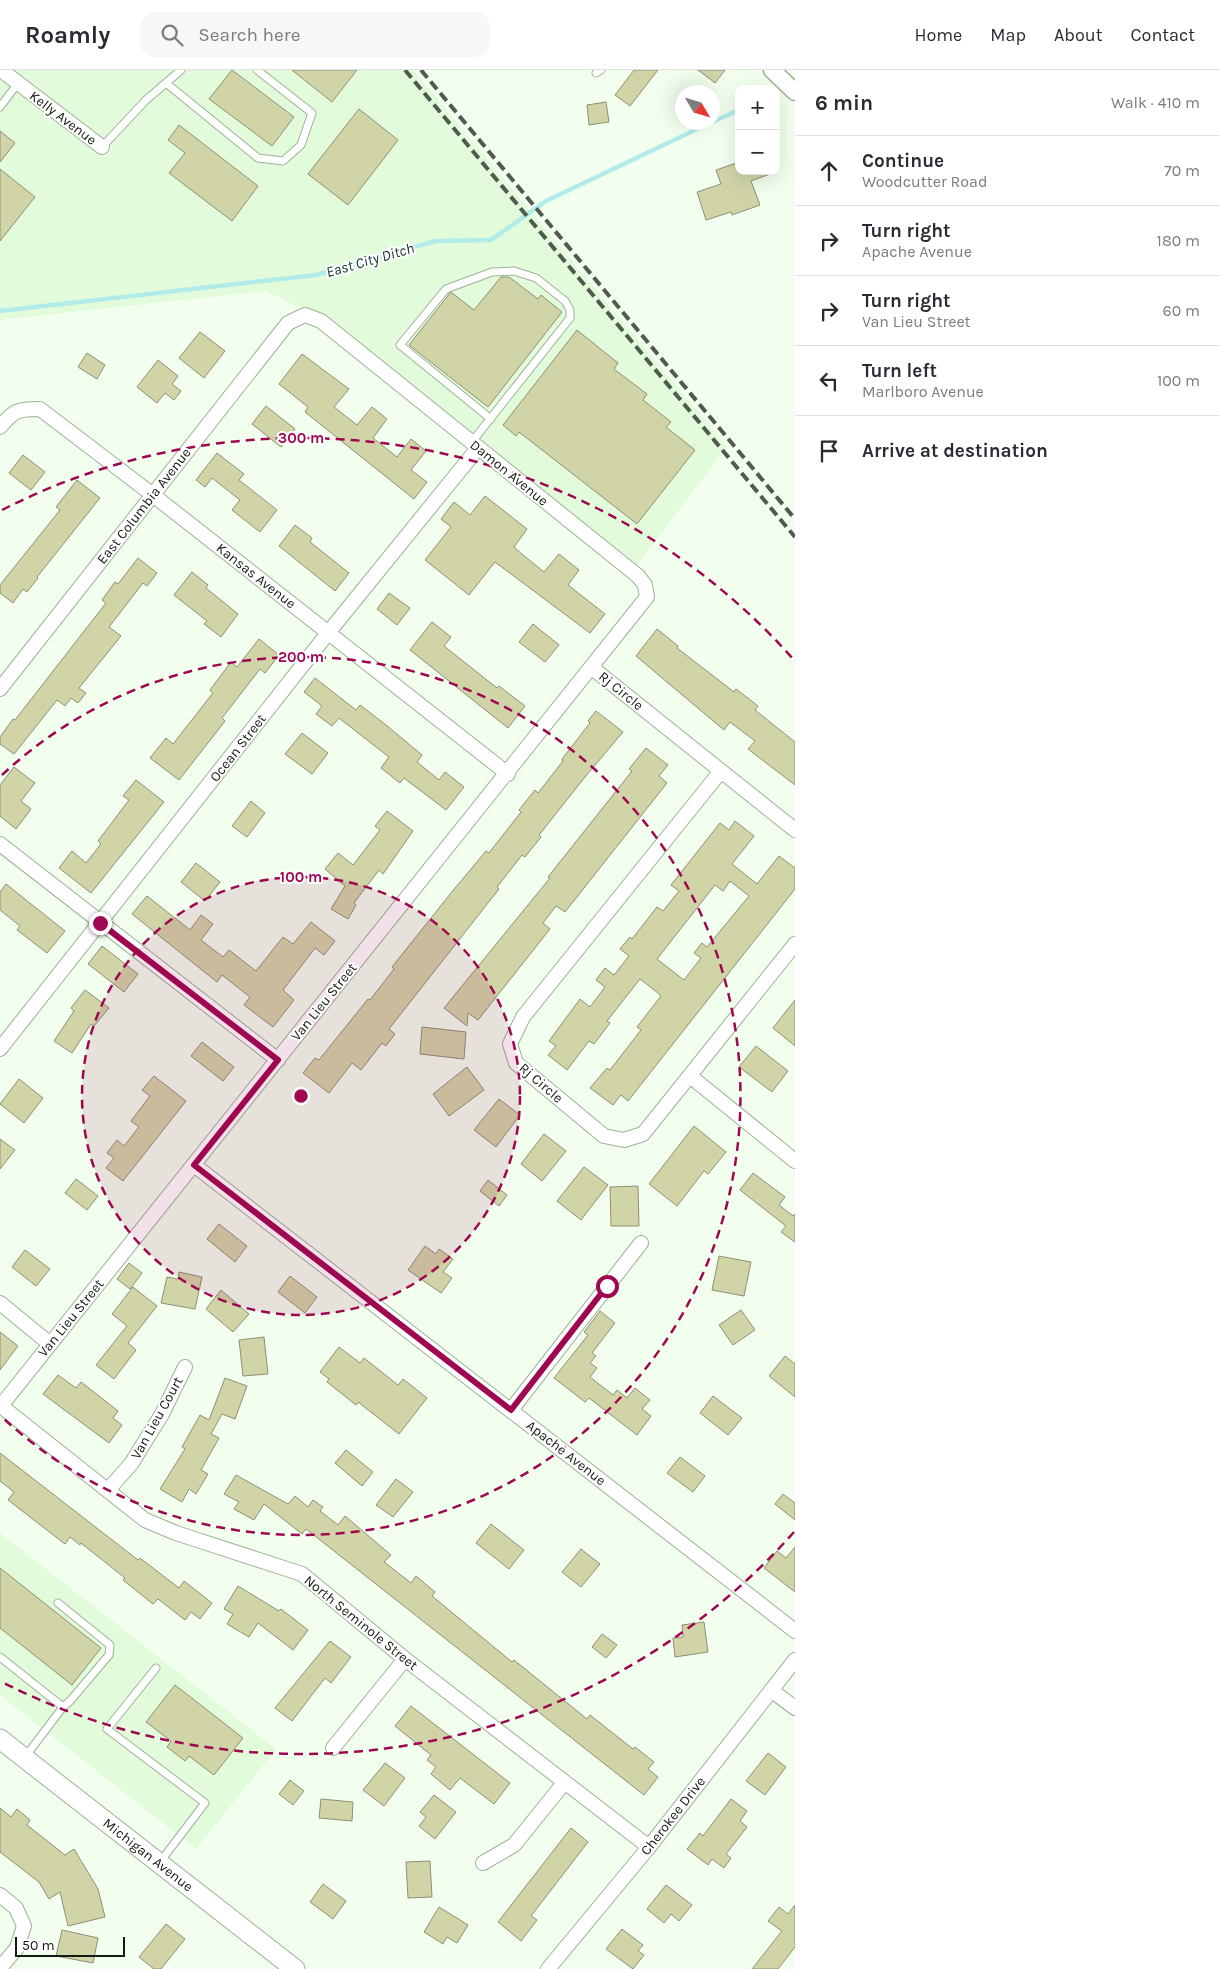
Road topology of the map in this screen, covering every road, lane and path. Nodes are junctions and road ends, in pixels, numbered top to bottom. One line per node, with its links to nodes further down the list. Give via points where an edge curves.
1 (0, 70): 5 (street, Kelly Avenue)
2 (181, 70): 6 (lane)
3 (257, 70): 6 (lane, via 312,113 301,145 283,160 258,158)
4 (772, 70): 7 (street)
5 (18, 83): 8 (lane); 9 (street, Kelly Avenue)
6 (166, 83): 9 (lane)
7 (795, 92)
8 (0, 107)
9 (102, 147)
10 (288, 323): 13 (street, Damon Avenue, via 305,315 321,321); 14 (street, East Columbia Avenue)
11 (491, 419): 11 (lane, via 570,318 565,301 536,278 514,270 492,272 446,289 400,345); 13 (lane)
12 (0, 428): 14 (street, Kansas Avenue, via 12,414 22,409 40,409)
13 (474, 445): 15 (street, Ocean Street); 16 (street, Damon Avenue, via 638,576 645,585 647,597)
14 (153, 495): 15 (street, Kansas Avenue); 17 (street, East Columbia Avenue)
15 (328, 634): 19 (street, Kansas Avenue); 22 (street, Ocean Street)
16 (591, 667): 18 (street, Rj Circle); 19 (street, Van Lieu Street)
17 (0, 689)
18 (720, 772): 20 (street, Rj Circle); 26 (street, Rj Circle, via 524,1017 510,1044 516,1063 604,1136 624,1140 643,1134)
19 (508, 774): 25 (street, Van Lieu Street)
20 (795, 830)
21 (0, 844): 22 (street)
22 (100, 923): 24 (street, Ocean Street); 25 (street)
23 (795, 944): 26 (street, Rj Circle)
24 (0, 1049)
25 (278, 1060): 28 (street, Van Lieu Street)
26 (690, 1076): 27 (street)
27 (795, 1161)
28 (194, 1165): 31 (street, Van Lieu Street); 34 (street, Apache Avenue)
29 (641, 1242): 34 (street)
30 (0, 1303): 31 (street)
31 (50, 1344): 33 (street, Van Lieu Street)
32 (185, 1367): 35 (street, Van Lieu Court, via 162,1414 131,1464)
33 (1, 1407): 35 (street, North Seminole Street)
34 (511, 1410): 37 (street, Apache Avenue)
35 (108, 1490): 39 (street, North Seminole Street, via 145,1520 302,1574)
36 (58, 1603): 43 (lane, via 110,1645 109,1655)
37 (795, 1631)
38 (0, 1657): 43 (lane)
39 (405, 1659): 46 (street); 48 (street, North Seminole Street)
40 (795, 1660): 42 (street, Cherokee Drive)
41 (156, 1668): 50 (lane, via 107,1729 205,1803)
42 (772, 1690): 44 (street); 49 (street, Cherokee Drive)
43 (63, 1707): 47 (lane)
44 (795, 1708)
45 (2, 1745): 47 (main road, Michigan Avenue)
46 (333, 1748)
47 (24, 1758): 50 (main road, Michigan Avenue)
48 (564, 1783): 49 (street, North Seminole Street); 51 (street, via 514,1846)
49 (649, 1847): 55 (street, Cherokee Drive)
50 (160, 1863): 54 (main road, Michigan Avenue)
51 (483, 1863)
52 (0, 1895): 53 (street, via 16,1908 24,1926 17,1948)
53 (0, 1968)
54 (295, 1969)
55 (548, 1969)

